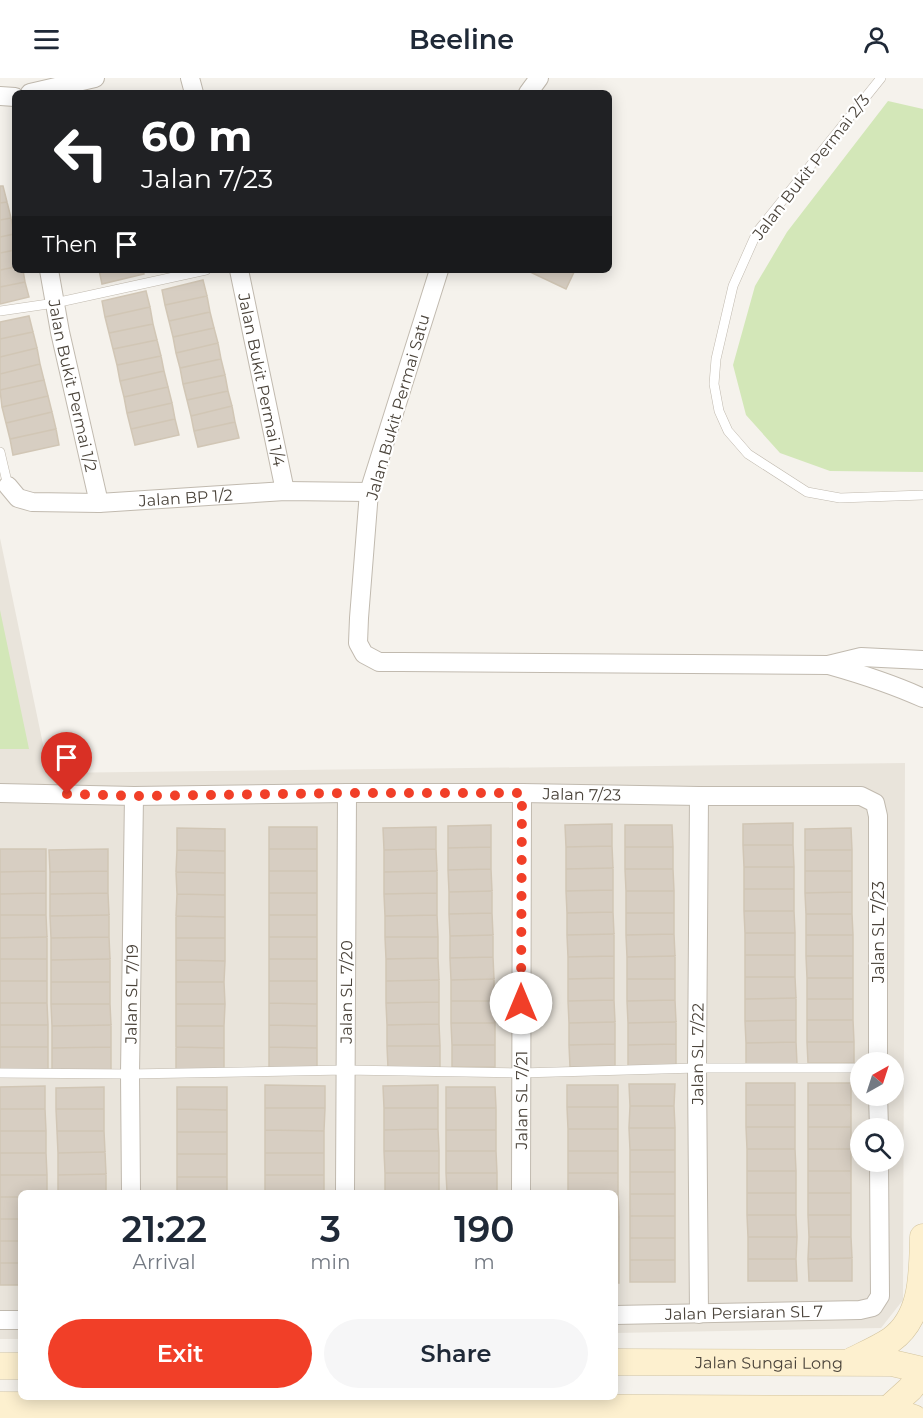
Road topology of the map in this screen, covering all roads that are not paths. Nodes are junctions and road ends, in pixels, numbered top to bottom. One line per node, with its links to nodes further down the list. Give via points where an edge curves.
1 (95, 78): 3 (street)
2 (881, 78): 14 (lane, Jalan Bukit Permai 2/3, via 757,232 733,286 714,384 728,431 748,454 807,492 840,498)
3 (43, 90)
4 (50, 273): 8 (street, Jalan Bukit Permai 1/2)
5 (192, 273): 8 (lane)
6 (240, 273): 12 (street, Jalan Bukit Permai 1/4)
7 (438, 273): 13 (street, Jalan Bukit Permai Satu)
8 (55, 303): 9 (lane); 15 (street, Jalan Bukit Permai 1/2)
9 (0, 311)
10 (0, 452): 11 (lane)
11 (8, 486): 15 (street, Jalan BP 1/2, via 18,498 33,502)
12 (285, 490): 13 (street, Jalan BP 1/2); 15 (street, Jalan BP 1/2)
13 (369, 492): 17 (street, Jalan Bukit Permai Satu, via 358,643 364,654 379,662)
14 (923, 495)
15 (99, 503)
16 (923, 660): 17 (street, via 861,657)
17 (828, 665): 18 (street)
18 (923, 698)
19 (0, 793): 22 (street, Jalan 7/23)
20 (347, 793): 21 (street, Jalan 7/23); 22 (street, Jalan 7/23); 28 (street, Jalan SL 7/20)
21 (522, 793): 23 (street, Jalan 7/23); 29 (street, Jalan SL 7/21)
22 (134, 796): 31 (street, Jalan SL 7/19)
23 (699, 796): 24 (street, Jalan 7/23, via 861,796); 26 (street, Jalan SL 7/22)
24 (875, 803): 25 (street, Jalan SL 7/23)
25 (878, 1052)
26 (697, 1068): 27 (lane); 29 (lane); 38 (street, Jalan SL 7/22)
27 (850, 1068)
28 (345, 1070): 29 (lane); 31 (lane); 34 (street, Jalan SL 7/20)
29 (521, 1072): 35 (street, Jalan SL 7/21)
30 (0, 1073): 31 (lane)
31 (130, 1074): 33 (street, Jalan SL 7/19)
32 (879, 1172): 38 (street, Jalan Persiaran SL 7, via 880,1296 873,1307)
33 (131, 1190)
34 (345, 1190)
35 (521, 1190)
36 (923, 1237): 42 (street, via 921,1291 914,1316 892,1340)
37 (618, 1314): 38 (street, Jalan Persiaran SL 7)
38 (699, 1314)
39 (0, 1320): 40 (street)
40 (18, 1320)
41 (618, 1362): 42 (street, Jalan Sungai Long)
42 (850, 1362): 45 (street, Jalan Sungai Long, via 892,1363)
43 (0, 1366): 44 (street)
44 (18, 1366)
45 (923, 1371): 47 (street)
46 (0, 1405): 47 (street)
47 (888, 1409): 48 (street)
48 (914, 1418)

